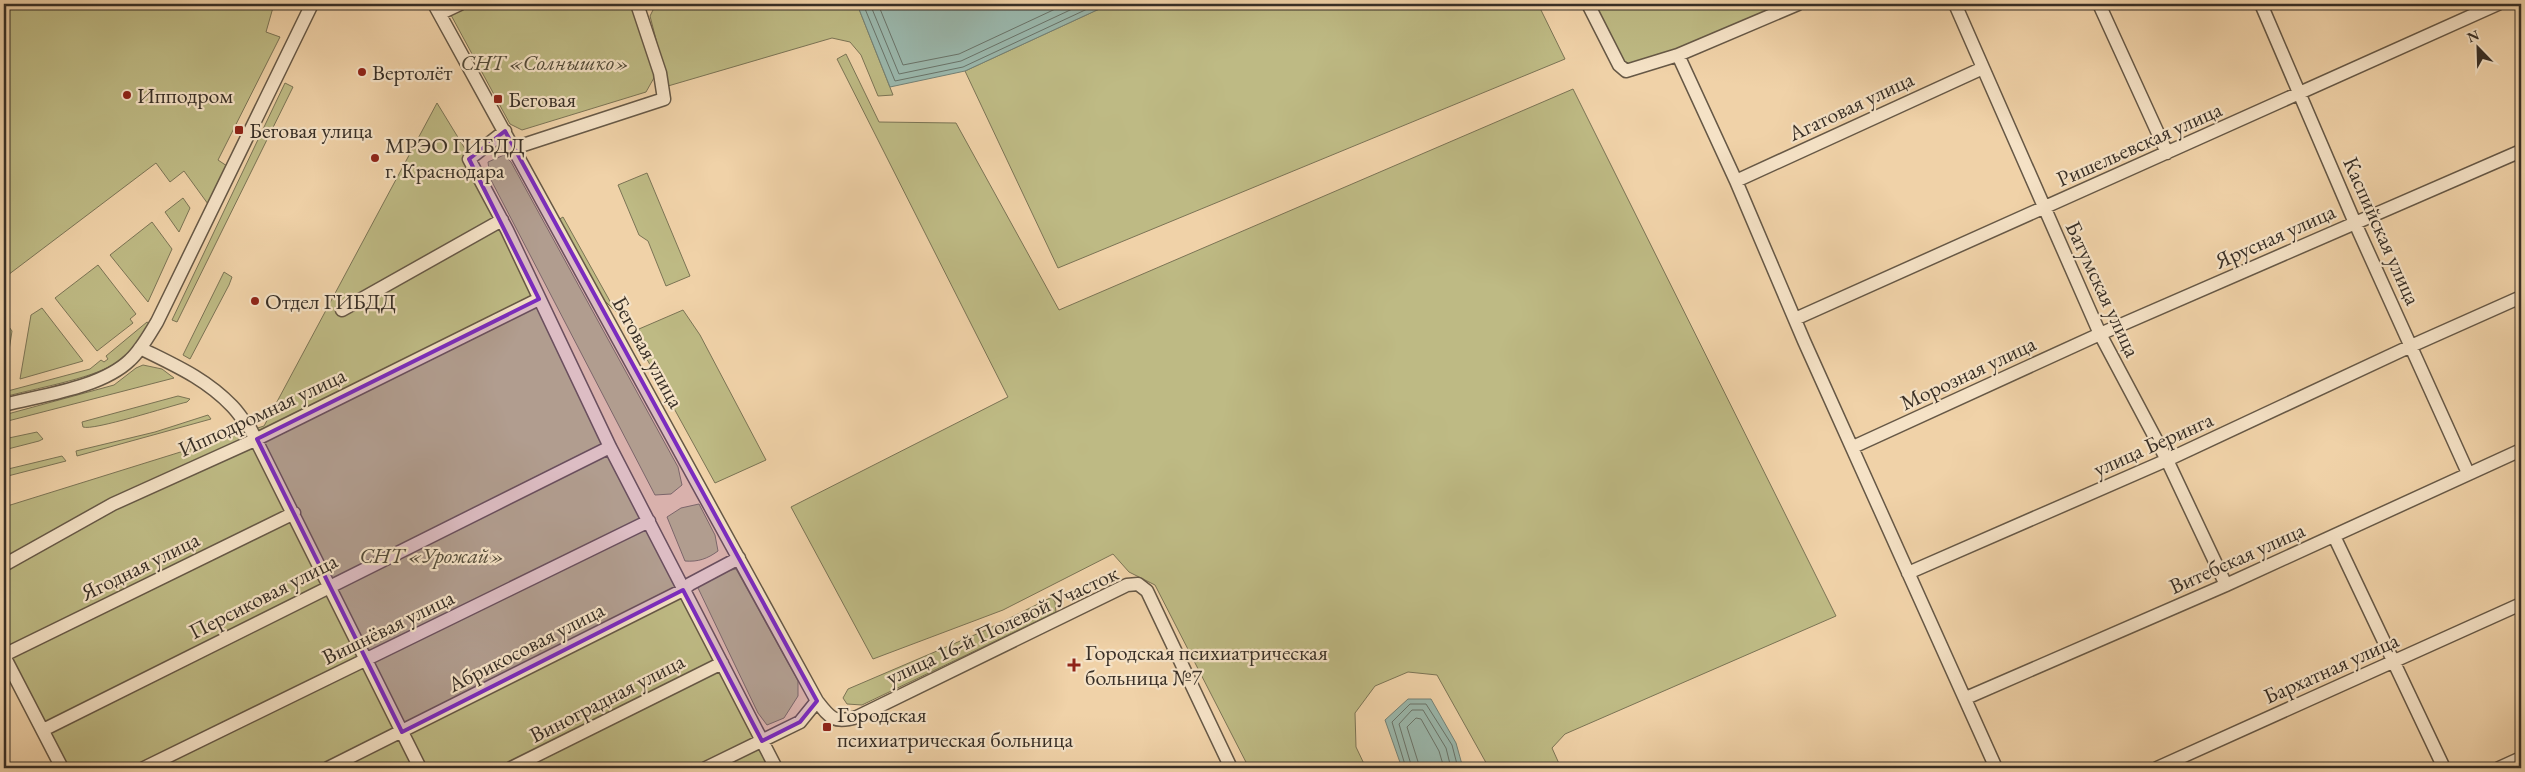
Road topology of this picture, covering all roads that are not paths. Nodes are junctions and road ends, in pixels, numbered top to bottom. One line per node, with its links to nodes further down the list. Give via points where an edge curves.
1 (312, 4): 28 (street, via 157,322)
2 (460, 4): 10 (street)
3 (637, 4): 15 (street, via 660,73 664,99)
4 (1588, 4): 11 (street, via 1619,65 1626,71)
5 (1798, 4): 11 (street)
6 (1955, 4): 12 (street, Батумская улица)
7 (2100, 4): 17 (street)
8 (2261, 4): 13 (street, Каспийская улица)
9 (2498, 4): 13 (street, Ришельевская улица)
10 (437, 9): 14 (street, Беговая улица)
11 (1678, 55): 18 (street)
12 (1983, 68): 18 (street, Агатовая улица); 19 (street, Батумская улица)
13 (2300, 94): 17 (street, Ришельевская улица); 21 (street, Каспийская улица)
14 (505, 131): 15 (street, Беговая улица); 20 (street, via 470,159)
15 (514, 148): 39 (street, Беговая улица)
16 (2521, 151): 21 (street, Ярусная улица)
17 (2167, 153): 19 (street, Ришельевская улица)
18 (1736, 181): 25 (street)
19 (2043, 208): 25 (street, Ришельевская улица); 26 (street, Батумская улица)
20 (502, 220): 23 (street); 24 (street)
21 (2355, 223): 26 (street, Ярусная улица); 27 (street, Каспийская улица)
22 (2521, 298): 27 (street, улица Беринга)
23 (540, 299): 30 (street, Ипподромная улица); 31 (street)
24 (342, 310)
25 (1795, 319): 32 (street)
26 (2100, 334): 32 (street, Морозная улица); 34 (street, Батумская улица)
27 (2411, 346): 34 (street, улица Беринга); 35 (street, Каспийская улица)
28 (140, 348): 29 (street, via 118,370 102,377); 30 (street, via 204,381 233,407)
29 (4, 405)
30 (254, 434): 36 (street); 40 (street, Ипподромная улица, via 113,504)
31 (610, 447): 37 (street); 42 (street, Персиковая улица)
32 (1853, 447): 41 (street)
33 (2521, 450): 35 (street, Витебская улица)
34 (2167, 460): 41 (street, улица Беринга); 43 (street, Батумская улица)
35 (2468, 473): 38 (street, Витебская улица)
36 (294, 513): 42 (street); 46 (street, Ягодная улица)
37 (650, 521): 44 (street); 47 (street, Вишнёвая улица)
38 (2334, 536): 43 (street, Витебская улица); 48 (street)
39 (739, 558): 44 (street, Абрикосовая улица); 51 (street, Беговая улица)
40 (4, 565)
41 (1908, 573): 50 (street)
42 (330, 585): 47 (street); 53 (street, Персиковая улица)
43 (2226, 585): 50 (street, Витебская улица)
44 (683, 590): 49 (street); 54 (street, Абрикосовая улица)
45 (2521, 604): 48 (street, Бархатная улица)
46 (4, 655): 53 (street)
47 (367, 660): 54 (street); 58 (street, Вишнёвая улица)
48 (2394, 662): 66 (street, Бархатная улица); 67 (street)
49 (722, 663): 55 (street); 61 (street, Виноградная улица)
50 (1966, 698): 65 (street)
51 (817, 700): 52 (street, Беговая улица); 55 (street, via 800,722)
52 (830, 718): 64 (street, улица 16-й Полевой Участок, via 843,721 857,717 1127,585 1138,584 1147,591)
53 (42, 730): 57 (street)
54 (402, 732): 59 (street, Абрикосовая улица); 60 (street)
55 (762, 740): 62 (street); 63 (street)
56 (2521, 758): 68 (street)
57 (62, 768)
58 (144, 768)
59 (328, 768)
60 (420, 768)
61 (511, 768)
62 (706, 768)
63 (776, 768)
64 (1231, 768)
65 (1996, 768)
66 (2157, 768)
67 (2444, 768)
68 (2499, 768)

